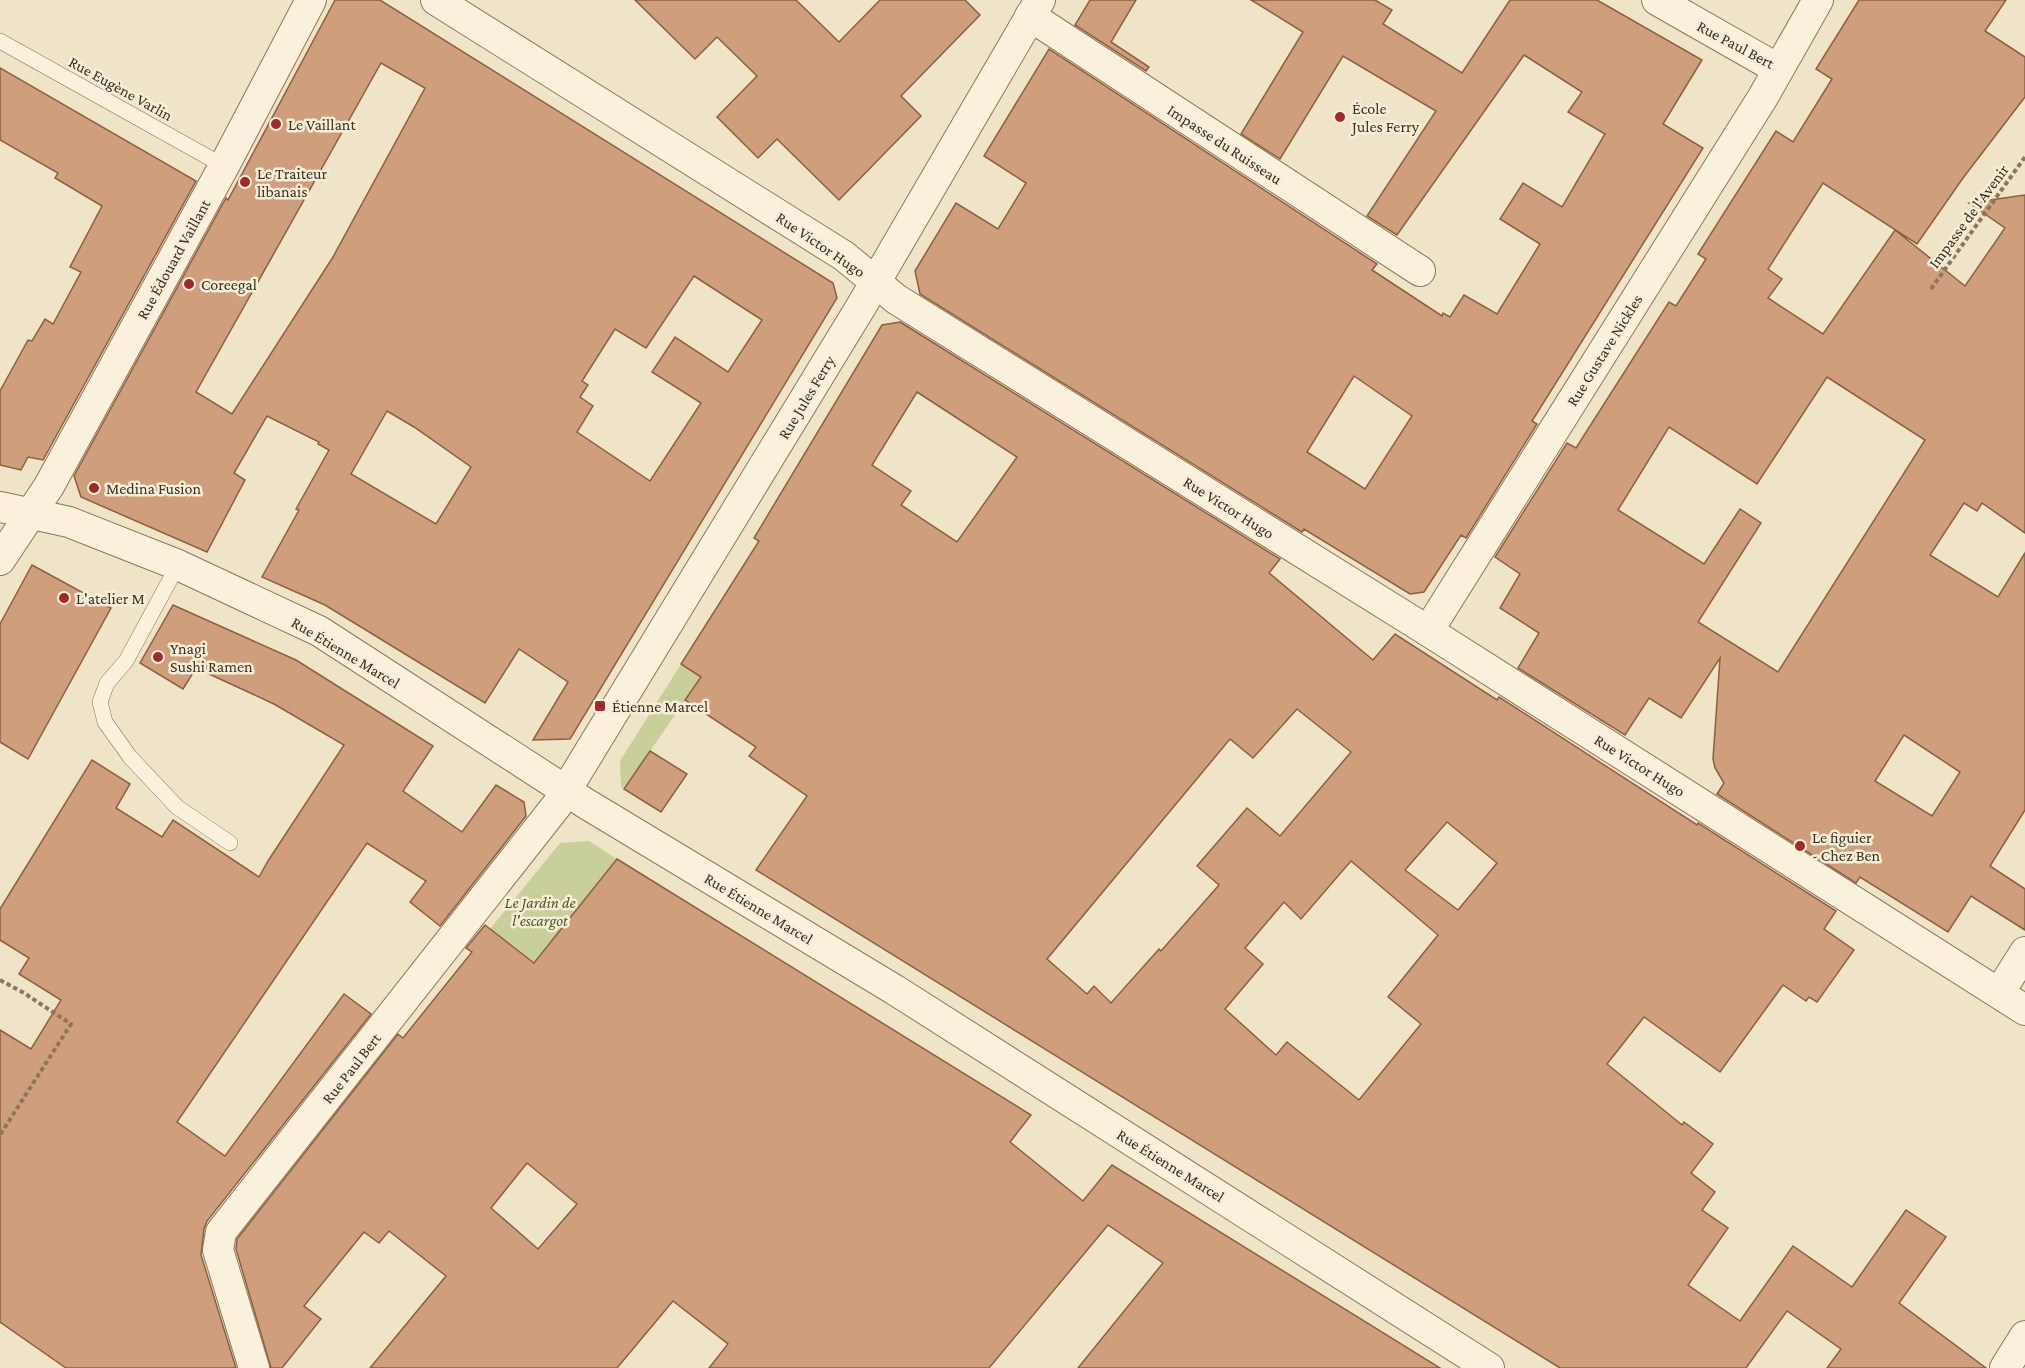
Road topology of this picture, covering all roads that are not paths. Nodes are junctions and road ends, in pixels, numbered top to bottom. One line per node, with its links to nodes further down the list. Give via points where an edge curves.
1 (311, 0): 8 (street, Rue Édouard Vaillant)
2 (436, 0): 10 (street, Rue Victor Hugo, via 844,256)
3 (1657, 0): 7 (street, Rue Paul Bert)
4 (1818, 0): 7 (street, Rue Paul Bert)
5 (1035, 8): 9 (street, Impasse du Ruisseau); 10 (street, Rue Jules Ferry)
6 (0, 41): 8 (lane, Rue Eugène Varlin)
7 (1778, 69): 15 (street, Rue Gustave Nickles)
8 (224, 166): 12 (street, Rue Édouard Vaillant, via 50,486)
9 (1420, 271)
10 (875, 282): 15 (street, Rue Victor Hugo, via 896,299); 16 (street, Rue Jules Ferry)
11 (0, 507): 12 (street, Rue Étienne Marcel)
12 (29, 515): 13 (street, Rue Édouard Vaillant); 14 (street, Rue Étienne Marcel, via 69,522)
13 (0, 560)
14 (178, 565): 16 (street, Rue Étienne Marcel, via 319,631); 17 (lane, via 126,662 106,682 100,702 105,722 130,757 177,807)
15 (1428, 631): 19 (street, Rue Victor Hugo)
16 (566, 790): 22 (street, Rue Paul Bert, via 545,823 221,1232 218,1250); 23 (street, Rue Étienne Marcel, via 895,990)
17 (230, 843)
18 (2025, 952): 19 (street)
19 (1999, 993): 20 (street, Rue Victor Hugo)
20 (2025, 1010)
21 (2025, 1336): 24 (street)
22 (254, 1368)
23 (1489, 1368)
24 (2005, 1368)

